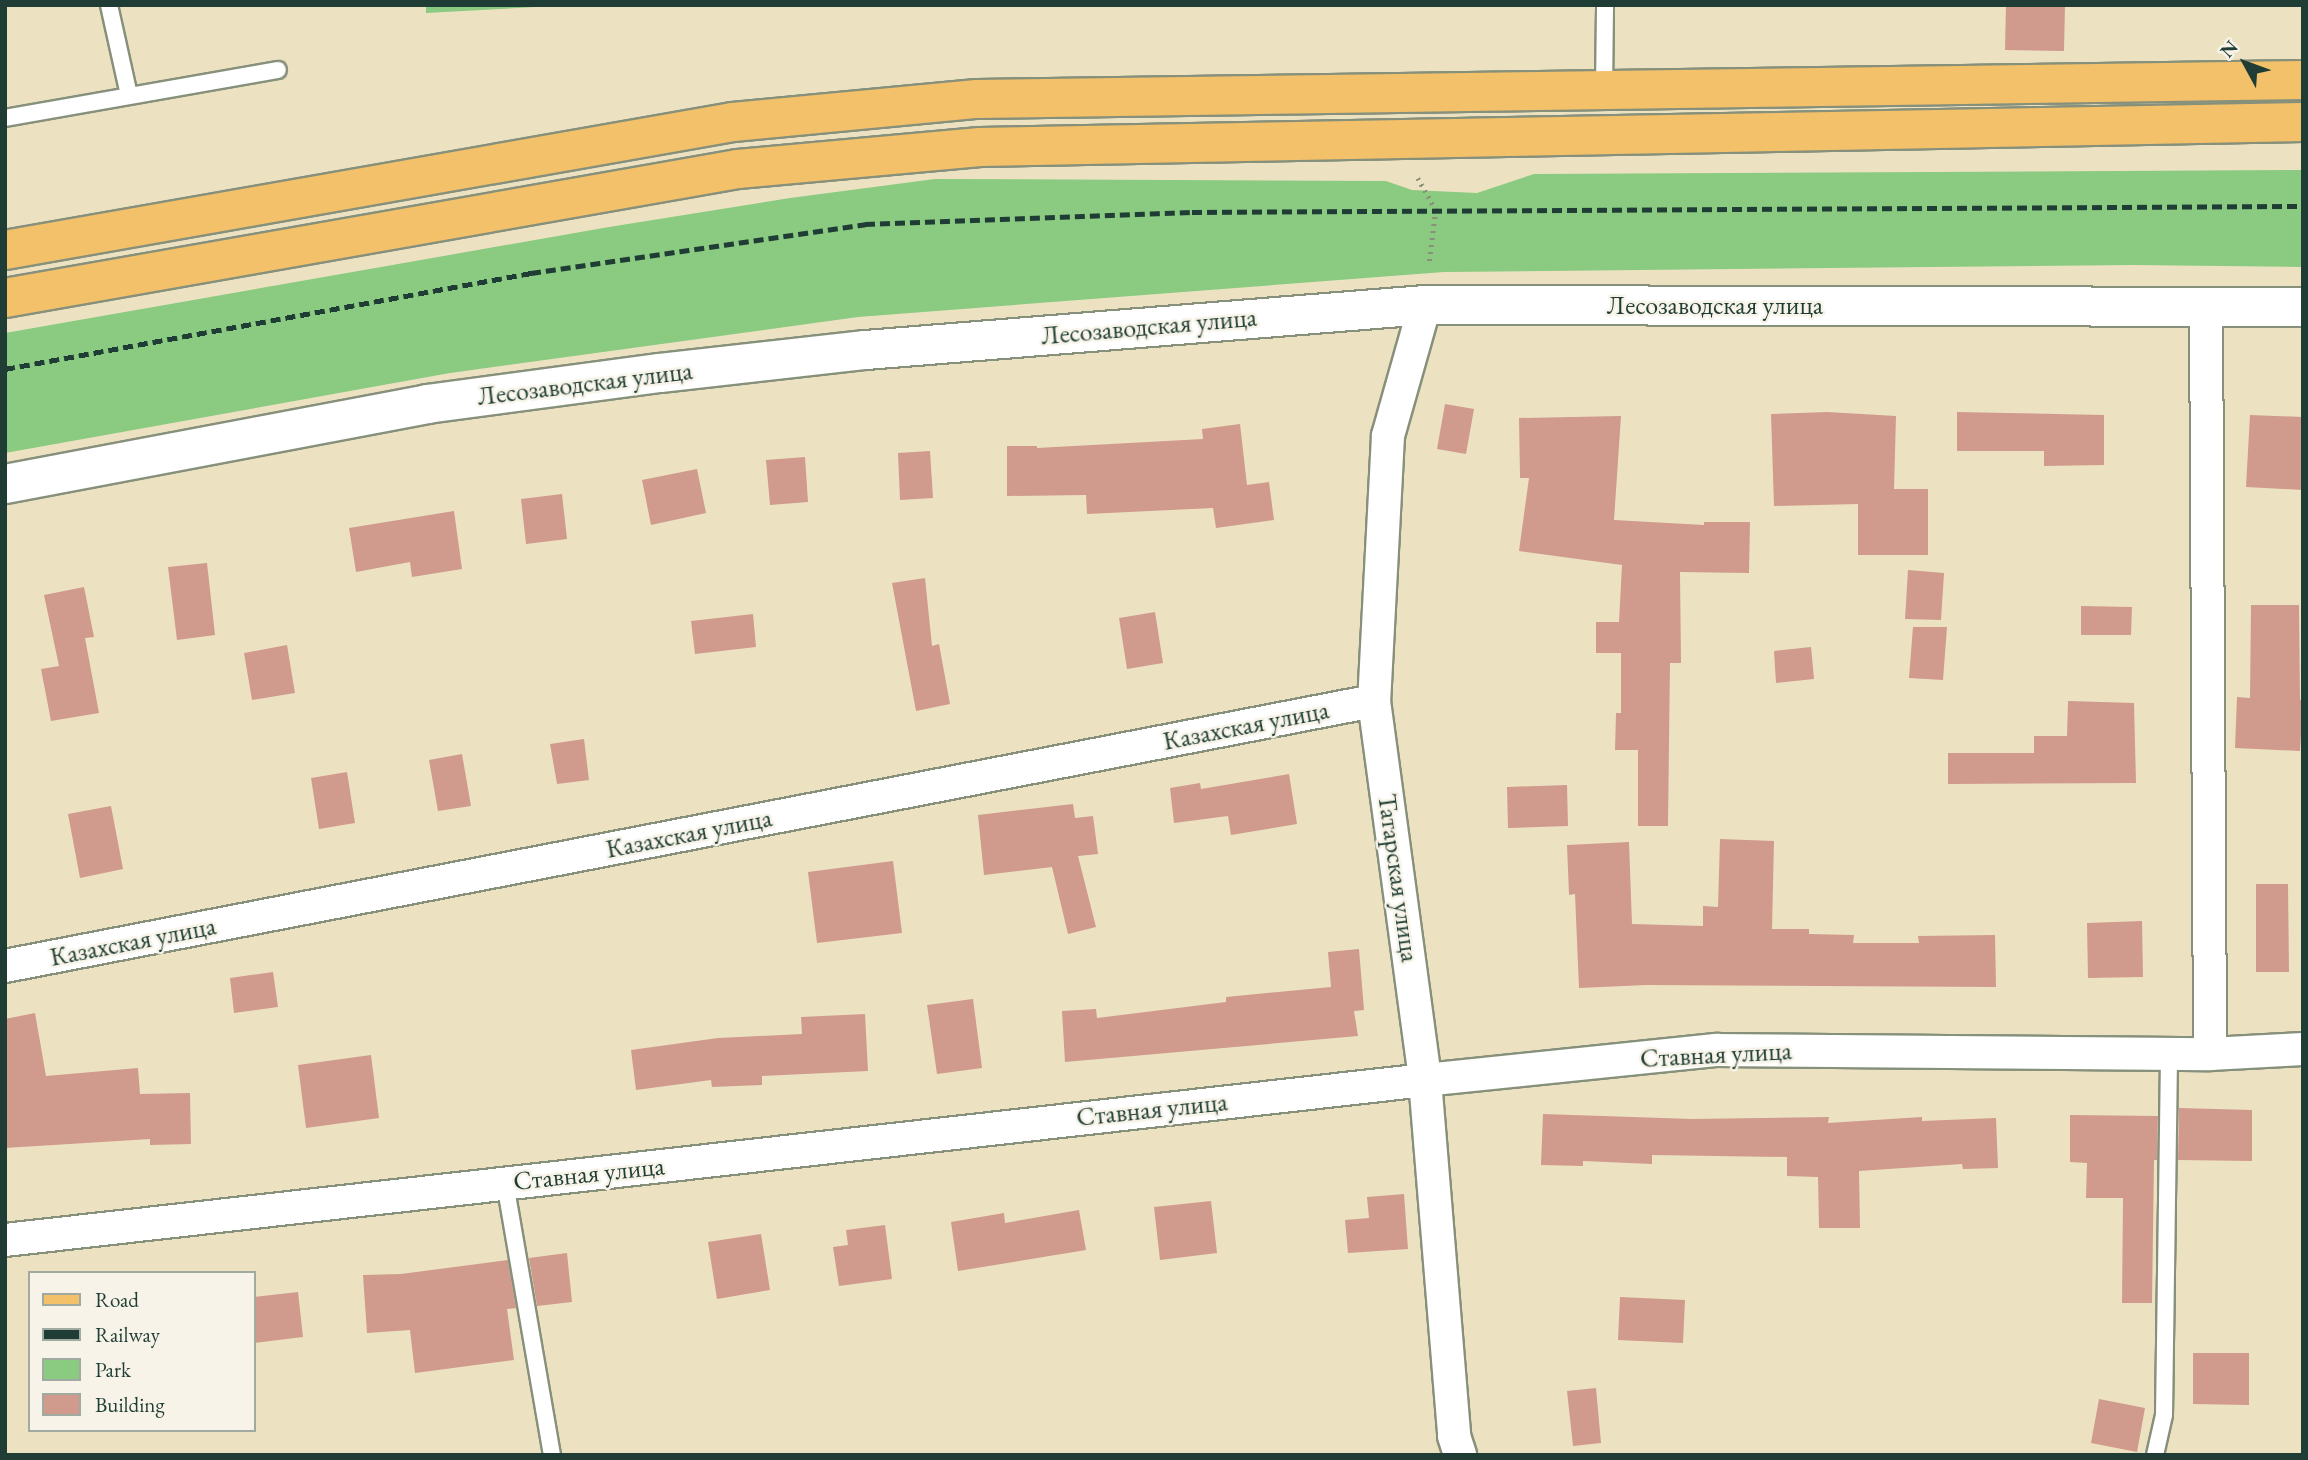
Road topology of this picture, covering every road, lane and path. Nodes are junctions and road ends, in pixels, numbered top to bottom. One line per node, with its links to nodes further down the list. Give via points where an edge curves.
1 (108, 5): 6 (lane)
2 (1605, 5): 5 (lane)
3 (278, 70): 6 (lane)
4 (2303, 80): 5 (main road)
5 (1604, 90): 10 (main road, via 977,99 733,122)
6 (129, 95): 7 (lane)
7 (5, 118)
8 (2303, 122): 9 (main road)
9 (1393, 140): 11 (main road, via 980,147 738,169); 12 (path, via 1392,168 1418,177 1436,210)
10 (5, 250)
11 (5, 298)
12 (1425, 305): 13 (street, Лесозаводская улица); 15 (street, Лесозаводская улица, via 866,349 660,373 427,404); 16 (street, Татарская улица, via 1388,436)
13 (2206, 307): 14 (street, Лесозаводская улица); 20 (street)
14 (2303, 307)
15 (5, 484)
16 (1374, 701): 17 (street, Казахская улица); 21 (street, Татарская улица)
17 (5, 966)
18 (2303, 1049): 20 (street, Ставная улица)
19 (2169, 1054): 20 (street, Ставная улица); 21 (street, Ставная улица, via 1716,1050); 26 (lane, via 2164,1415)
20 (2210, 1054)
21 (1425, 1080): 22 (street, Ставная улица); 25 (street, Татарская улица, via 1454,1436)
22 (505, 1183): 23 (street, Ставная улица); 24 (lane)
23 (5, 1240)
24 (552, 1455)
25 (1460, 1455)
26 (2155, 1455)

